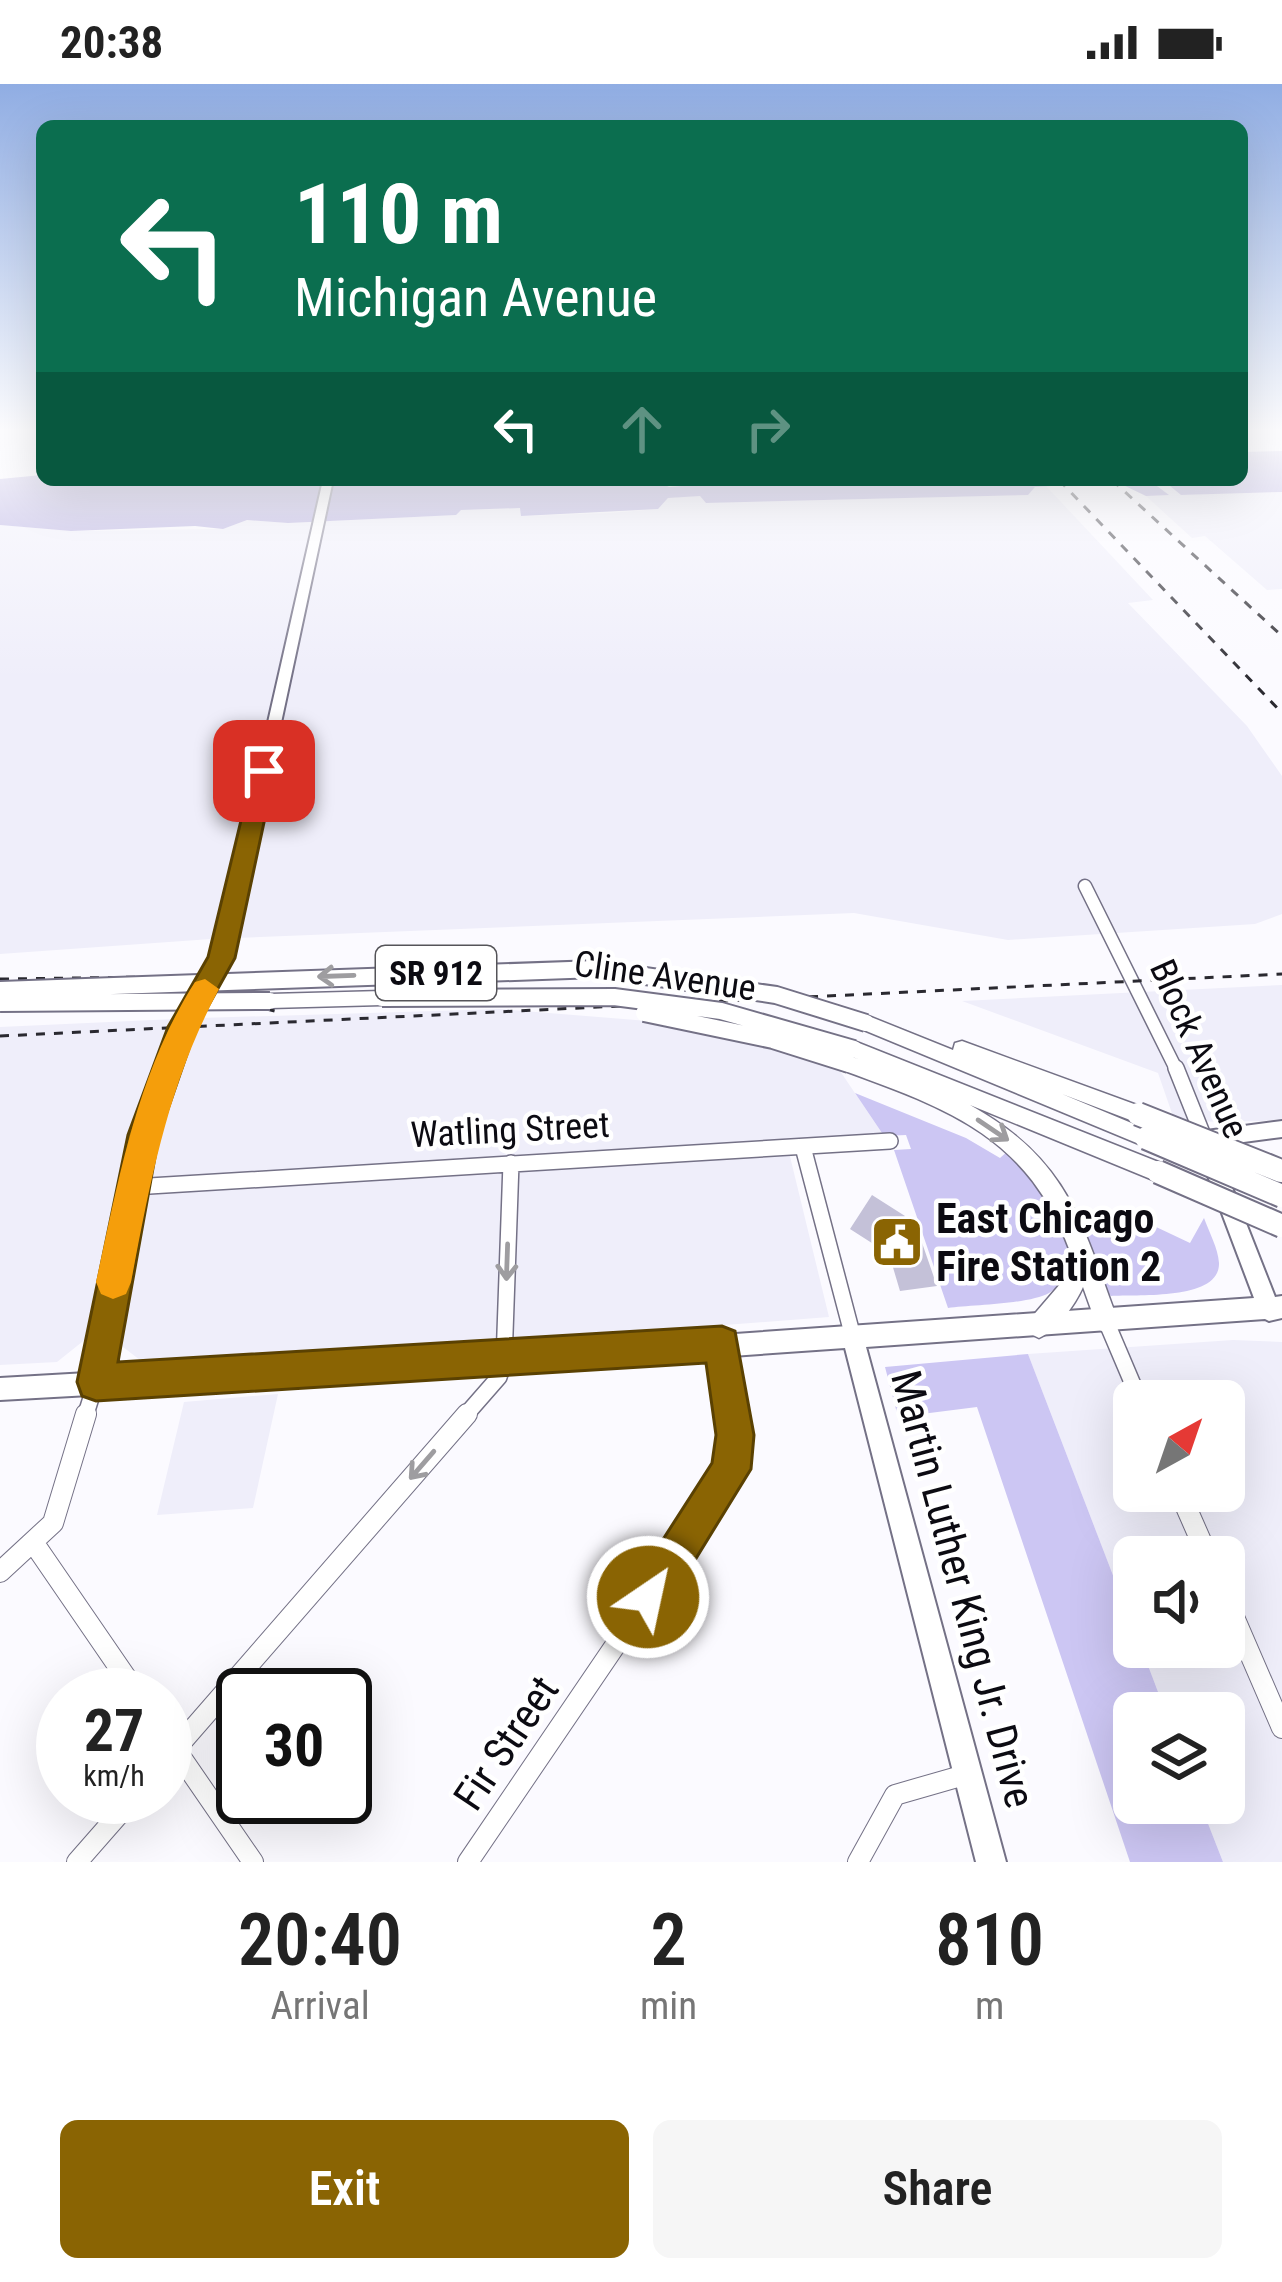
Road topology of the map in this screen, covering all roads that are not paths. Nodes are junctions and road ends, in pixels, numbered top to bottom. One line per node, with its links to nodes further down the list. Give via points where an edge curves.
1 (321, 515): 4 (main road, via 225,947)
2 (1084, 886): 9 (street, Block Avenue, via 1161,1031)
3 (0, 990): 6 (highway, Cline Avenue / SR 912, one-way to 3, bridge, via 776,995 597,969)
4 (201, 996): 5 (street); 14 (main road, via 164,1072)
5 (0, 1004): 7 (highway, SR 912, bridge, via 548,1003 651,1013)
6 (866, 1023): 13 (highway, bridge, via 908,1029); 15 (highway, Cline Avenue / SR 912, bridge)
7 (851, 1057): 16 (highway, bridge); 17 (highway, one-way to 17, via 1012,1143 1058,1196)
8 (1282, 1129): 9 (main road)
9 (1204, 1139): 18 (main road, Block Avenue)
10 (890, 1141): 11 (street, Watling Street)
11 (802, 1147): 12 (street, Watling Street); 21 (street)
12 (511, 1163): 14 (street, Watling Street); 23 (street, one-way to 23)
13 (1282, 1172)
14 (133, 1187): 25 (main road)
15 (1282, 1196)
16 (1282, 1226)
17 (1082, 1256): 19 (highway); 20 (highway, via 1070,1290)
18 (1278, 1311): 19 (main road)
19 (1106, 1321): 20 (main road); 24 (street)
20 (1039, 1326): 21 (main road)
21 (853, 1338): 22 (main road); 33 (main road, Martin Luther King Jr. Drive)
22 (722, 1344): 23 (main road); 38 (street, Fir Street, via 735,1435 724,1484)
23 (504, 1361): 25 (main road); 31 (street, one-way to 31, via 499,1377)
24 (1131, 1380)
25 (96, 1382): 26 (main road); 27 (street, via 53,1522)
26 (0, 1389)
27 (33, 1542): 28 (street); 30 (street)
28 (0, 1572)
29 (1245, 1643): 32 (street)
30 (119, 1668)
31 (192, 1721)
32 (1282, 1728)
33 (969, 1774): 39 (street, via 895,1795); 40 (main road, Martin Luther King Jr. Drive)
34 (192, 1780): 37 (street)
35 (110, 1824): 36 (street)
36 (77, 1862)
37 (253, 1862)
38 (468, 1862)
39 (858, 1862)
40 (991, 1862)

